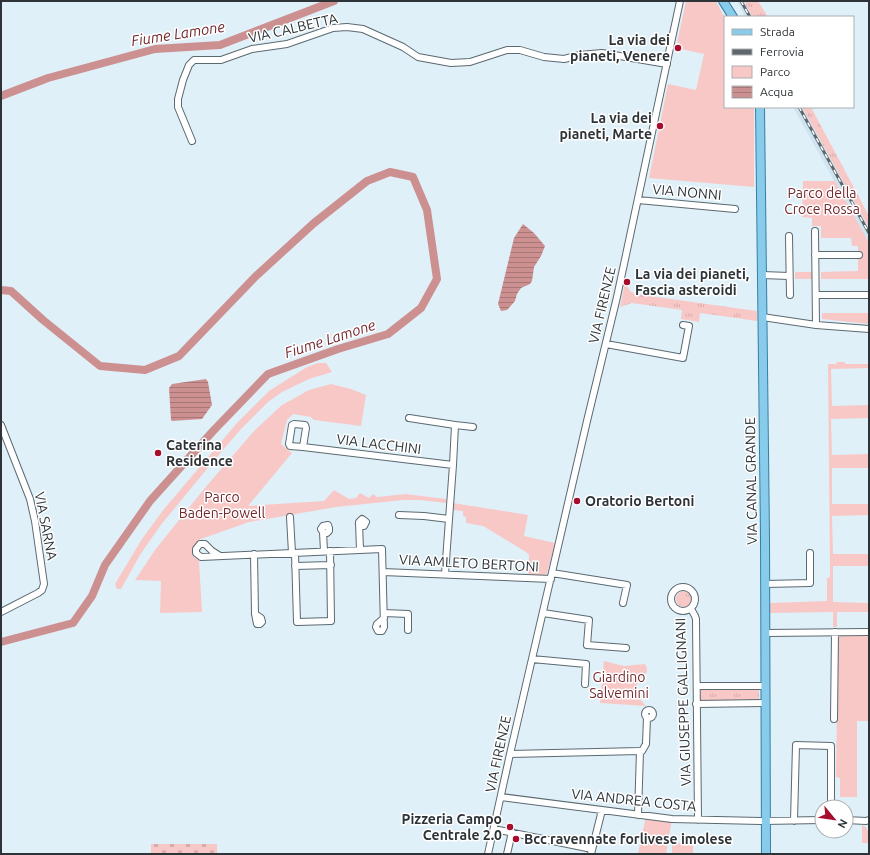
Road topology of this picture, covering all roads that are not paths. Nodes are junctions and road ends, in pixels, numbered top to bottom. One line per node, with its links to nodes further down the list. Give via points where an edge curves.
1 (680, 1): 4 (street, VIA FIRENZE)
2 (724, 1): 3 (main road)
3 (732, 16)
4 (667, 64): 6 (street, VIA CALBETTA, via 602,53 564,59 544,57 520,50 508,50 470,62 451,63 418,57 363,28 334,28 287,44 252,49 221,60 194,60 189,65 178,99 178,107); 7 (street, VIA FIRENZE)
5 (760, 108): 13 (main road, VIA CANAL GRANDE)
6 (192, 141)
7 (638, 200): 8 (street, VIA NONNI); 22 (street, VIA FIRENZE)
8 (735, 209)
9 (815, 231): 11 (street)
10 (790, 236): 14 (street)
11 (815, 255): 12 (street); 16 (street)
12 (859, 255)
13 (762, 275): 14 (street); 18 (main road, VIA CANAL GRANDE)
14 (790, 276): 15 (street)
15 (790, 295)
16 (816, 295): 17 (street); 19 (street)
17 (869, 295)
18 (762, 317): 19 (street); 45 (main road, VIA CANAL GRANDE)
19 (816, 325): 21 (street)
20 (689, 326): 22 (street, via 683,358)
21 (869, 329)
22 (606, 344): 44 (street, VIA FIRENZE)
23 (409, 418): 25 (street, VIA LACCHINI)
24 (1, 425): 48 (street, VIA SARNA, via 30,499 44,577 43,586 38,593)
25 (455, 425): 26 (street, VIA LACCHINI); 28 (street)
26 (473, 428)
27 (303, 447): 28 (street, VIA LACCHINI)
28 (453, 465): 31 (street)
29 (399, 515): 31 (street)
30 (290, 517): 36 (street)
31 (449, 519): 43 (street)
32 (359, 524): 34 (street)
33 (323, 532): 35 (street)
34 (360, 550): 35 (street, VIA AMLETO BERTONI); 42 (street, VIA AMLETO BERTONI, via 382,549)
35 (327, 551): 36 (street, VIA AMLETO BERTONI); 40 (street)
36 (293, 553): 38 (street, VIA AMLETO BERTONI); 41 (street)
37 (810, 553): 45 (street, via 810,583)
38 (254, 554): 39 (street, VIA AMLETO BERTONI); 50 (street)
39 (220, 556): 39 (street, VIA AMLETO BERTONI, via 205,544 198,545 196,549 198,556)
40 (331, 565): 41 (street); 41 (street, via 331,620 297,622)
41 (295, 566)
42 (383, 572): 43 (street, VIA AMLETO BERTONI); 51 (street, via 384,615 408,614)
43 (445, 574): 44 (street, VIA AMLETO BERTONI)
44 (551, 576): 46 (street, VIA AMLETO BERTONI, via 627,585); 49 (street, VIA FIRENZE)
45 (765, 584): 54 (main road, VIA CANAL GRANDE)
46 (623, 602)
47 (691, 609): 47 (street, VIA GIUSEPPE GALLIGNANI, via 696,598 692,590 685,586 676,588 672,594 673,606 683,611); 58 (street, VIA GIUSEPPE GALLIGNANI, via 696,619)
48 (1, 612)
49 (543, 613): 55 (street, via 589,620 587,645); 56 (street, VIA FIRENZE)
50 (256, 614)
51 (408, 630)
52 (835, 632): 53 (street); 54 (street); 63 (street)
53 (869, 632)
54 (765, 633): 59 (main road, VIA CANAL GRANDE)
55 (626, 648)
56 (532, 659): 57 (street, via 586,664); 65 (street, VIA FIRENZE)
57 (585, 684)
58 (697, 686): 59 (street); 61 (street, VIA GIUSEPPE GALLIGNANI)
59 (765, 686): 60 (main road, VIA CANAL GRANDE)
60 (765, 703): 61 (street); 73 (main road, VIA CANAL GRANDE)
61 (696, 704): 70 (street, VIA GIUSEPPE GALLIGNANI)
62 (647, 717): 64 (street, via 646,747)
63 (834, 719)
64 (640, 751): 65 (street); 69 (street)
65 (510, 754): 66 (street, VIA FIRENZE)
66 (501, 796): 68 (street, VIA ANDREA COSTA); 76 (street, VIA FIRENZE)
67 (831, 799): 74 (street, via 831,746 796,745)
68 (602, 810): 69 (street, VIA ANDREA COSTA); 78 (street)
69 (638, 815): 70 (street, VIA ANDREA COSTA)
70 (698, 820): 73 (street, VIA ANDREA COSTA)
71 (814, 820): 74 (street, VIA ANDREA COSTA)
72 (854, 820): 75 (street)
73 (765, 821): 74 (street, VIA ANDREA COSTA); 81 (main road, VIA CANAL GRANDE)
74 (794, 821)
75 (868, 821)
76 (494, 828): 77 (street); 79 (street, VIA FIRENZE)
77 (512, 832): 78 (street); 80 (street)
78 (592, 851)
79 (488, 854)
80 (507, 854)
81 (766, 854)

